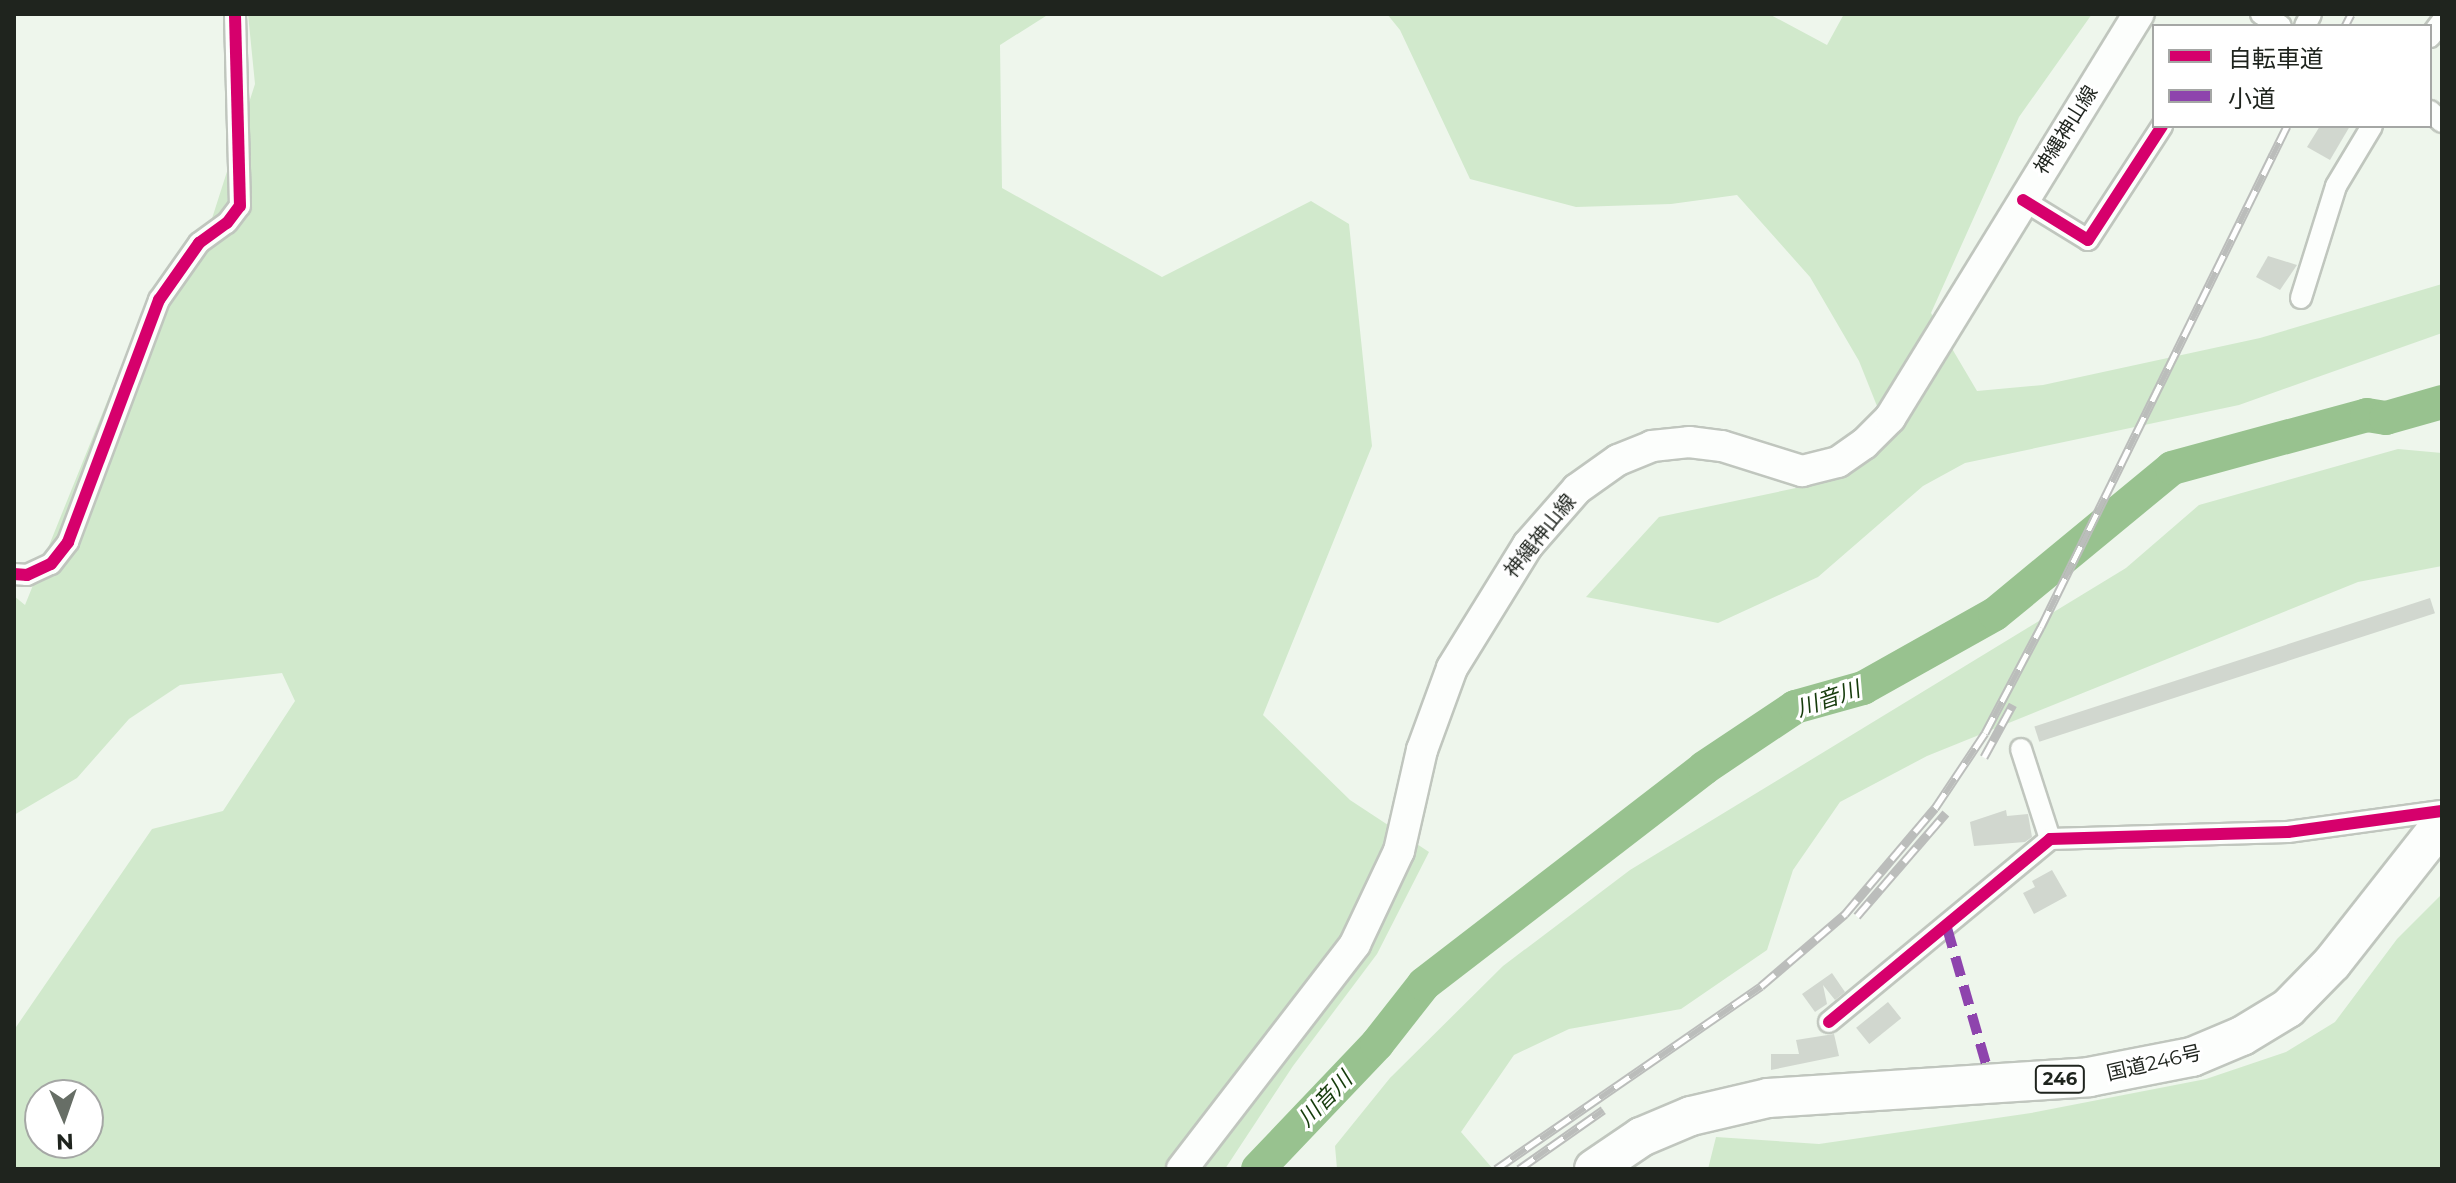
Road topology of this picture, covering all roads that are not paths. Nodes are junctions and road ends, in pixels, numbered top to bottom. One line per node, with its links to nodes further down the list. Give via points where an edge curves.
1 (235, 14): 7 (street, via 240,206 199,243 159,300 68,542 51,564 27,575)
2 (2139, 14): 5 (main road, 神縄神山線)
3 (2161, 128): 5 (street, via 2088,240)
4 (2371, 128): 6 (street, via 2336,186)
5 (2023, 200): 13 (main road, 神縄神山線, via 1890,418 1838,462 1802,471 1722,446 1652,446 1618,460 1577,489 1528,545 1452,668 1422,750 1399,851 1362,931)
6 (2301, 298)
7 (14, 574)
8 (2021, 749): 11 (street)
9 (2442, 811): 11 (street, via 2288,832)
10 (2442, 823): 14 (highway, 国道246号 / 246, via 2332,963 2288,1008 2242,1036 2192,1057 2089,1077 1768,1098 1691,1116 1641,1137)
11 (2050, 839): 12 (street)
12 (1829, 1022)
13 (1182, 1169)
14 (1594, 1169)

